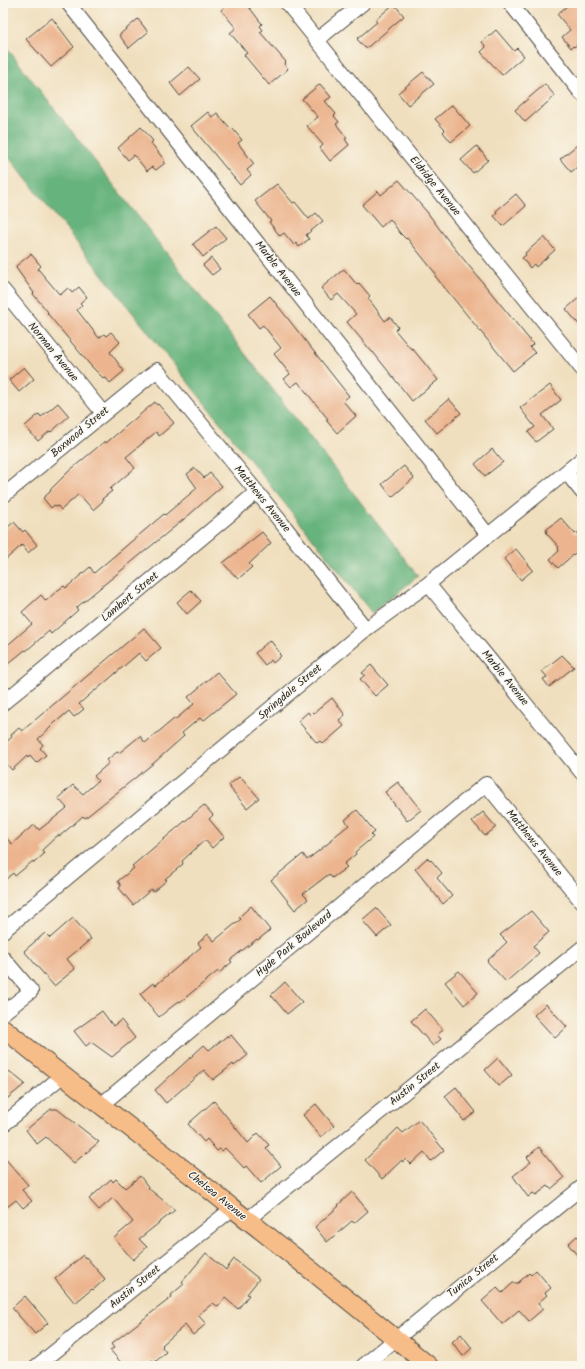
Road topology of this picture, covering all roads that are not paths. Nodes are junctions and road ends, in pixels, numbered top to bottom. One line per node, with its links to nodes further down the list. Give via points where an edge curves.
1 (68, 3): 16 (street, Marble Avenue)
2 (287, 3): 5 (street, Eldridge Avenue)
3 (362, 3): 5 (street)
4 (510, 3): 6 (street)
5 (317, 40): 8 (street, Eldridge Avenue)
6 (582, 94)
7 (3, 290): 10 (street, Norman Avenue)
8 (582, 369)
9 (157, 370): 10 (street, Boxwood Street); 13 (street, Matthews Avenue)
10 (103, 413): 15 (street, Boxwood Street)
11 (582, 459): 12 (street, Springdale Street)
12 (566, 472): 14 (street); 16 (street, Springdale Street)
13 (257, 492): 18 (street, Matthews Avenue); 19 (street, Lambert Street)
14 (582, 492)
15 (3, 496)
16 (488, 535): 17 (street, Springdale Street)
17 (428, 584): 18 (street, Springdale Street); 20 (street, Marble Avenue)
18 (366, 629): 23 (street, Springdale Street)
19 (3, 703)
20 (582, 773)
21 (486, 784): 22 (street, Matthews Avenue); 29 (street, Hyde Park Boulevard)
22 (582, 902)
23 (3, 931)
24 (582, 948): 33 (street, Austin Street)
25 (3, 958): 26 (street, via 30,991)
26 (3, 1013)
27 (3, 1028): 28 (main road, Chelsea Avenue)
28 (62, 1076): 29 (main road, Chelsea Avenue); 30 (street)
29 (101, 1105): 32 (main road, Chelsea Avenue)
30 (3, 1125)
31 (582, 1187): 34 (street, Tunica Street)
32 (233, 1208): 33 (main road, Chelsea Avenue); 35 (street, Austin Street)
33 (247, 1220): 34 (main road, Chelsea Avenue)
34 (396, 1339): 36 (street, Tunica Street); 37 (main road, Chelsea Avenue)
35 (38, 1366)
36 (363, 1366)
37 (429, 1366)

